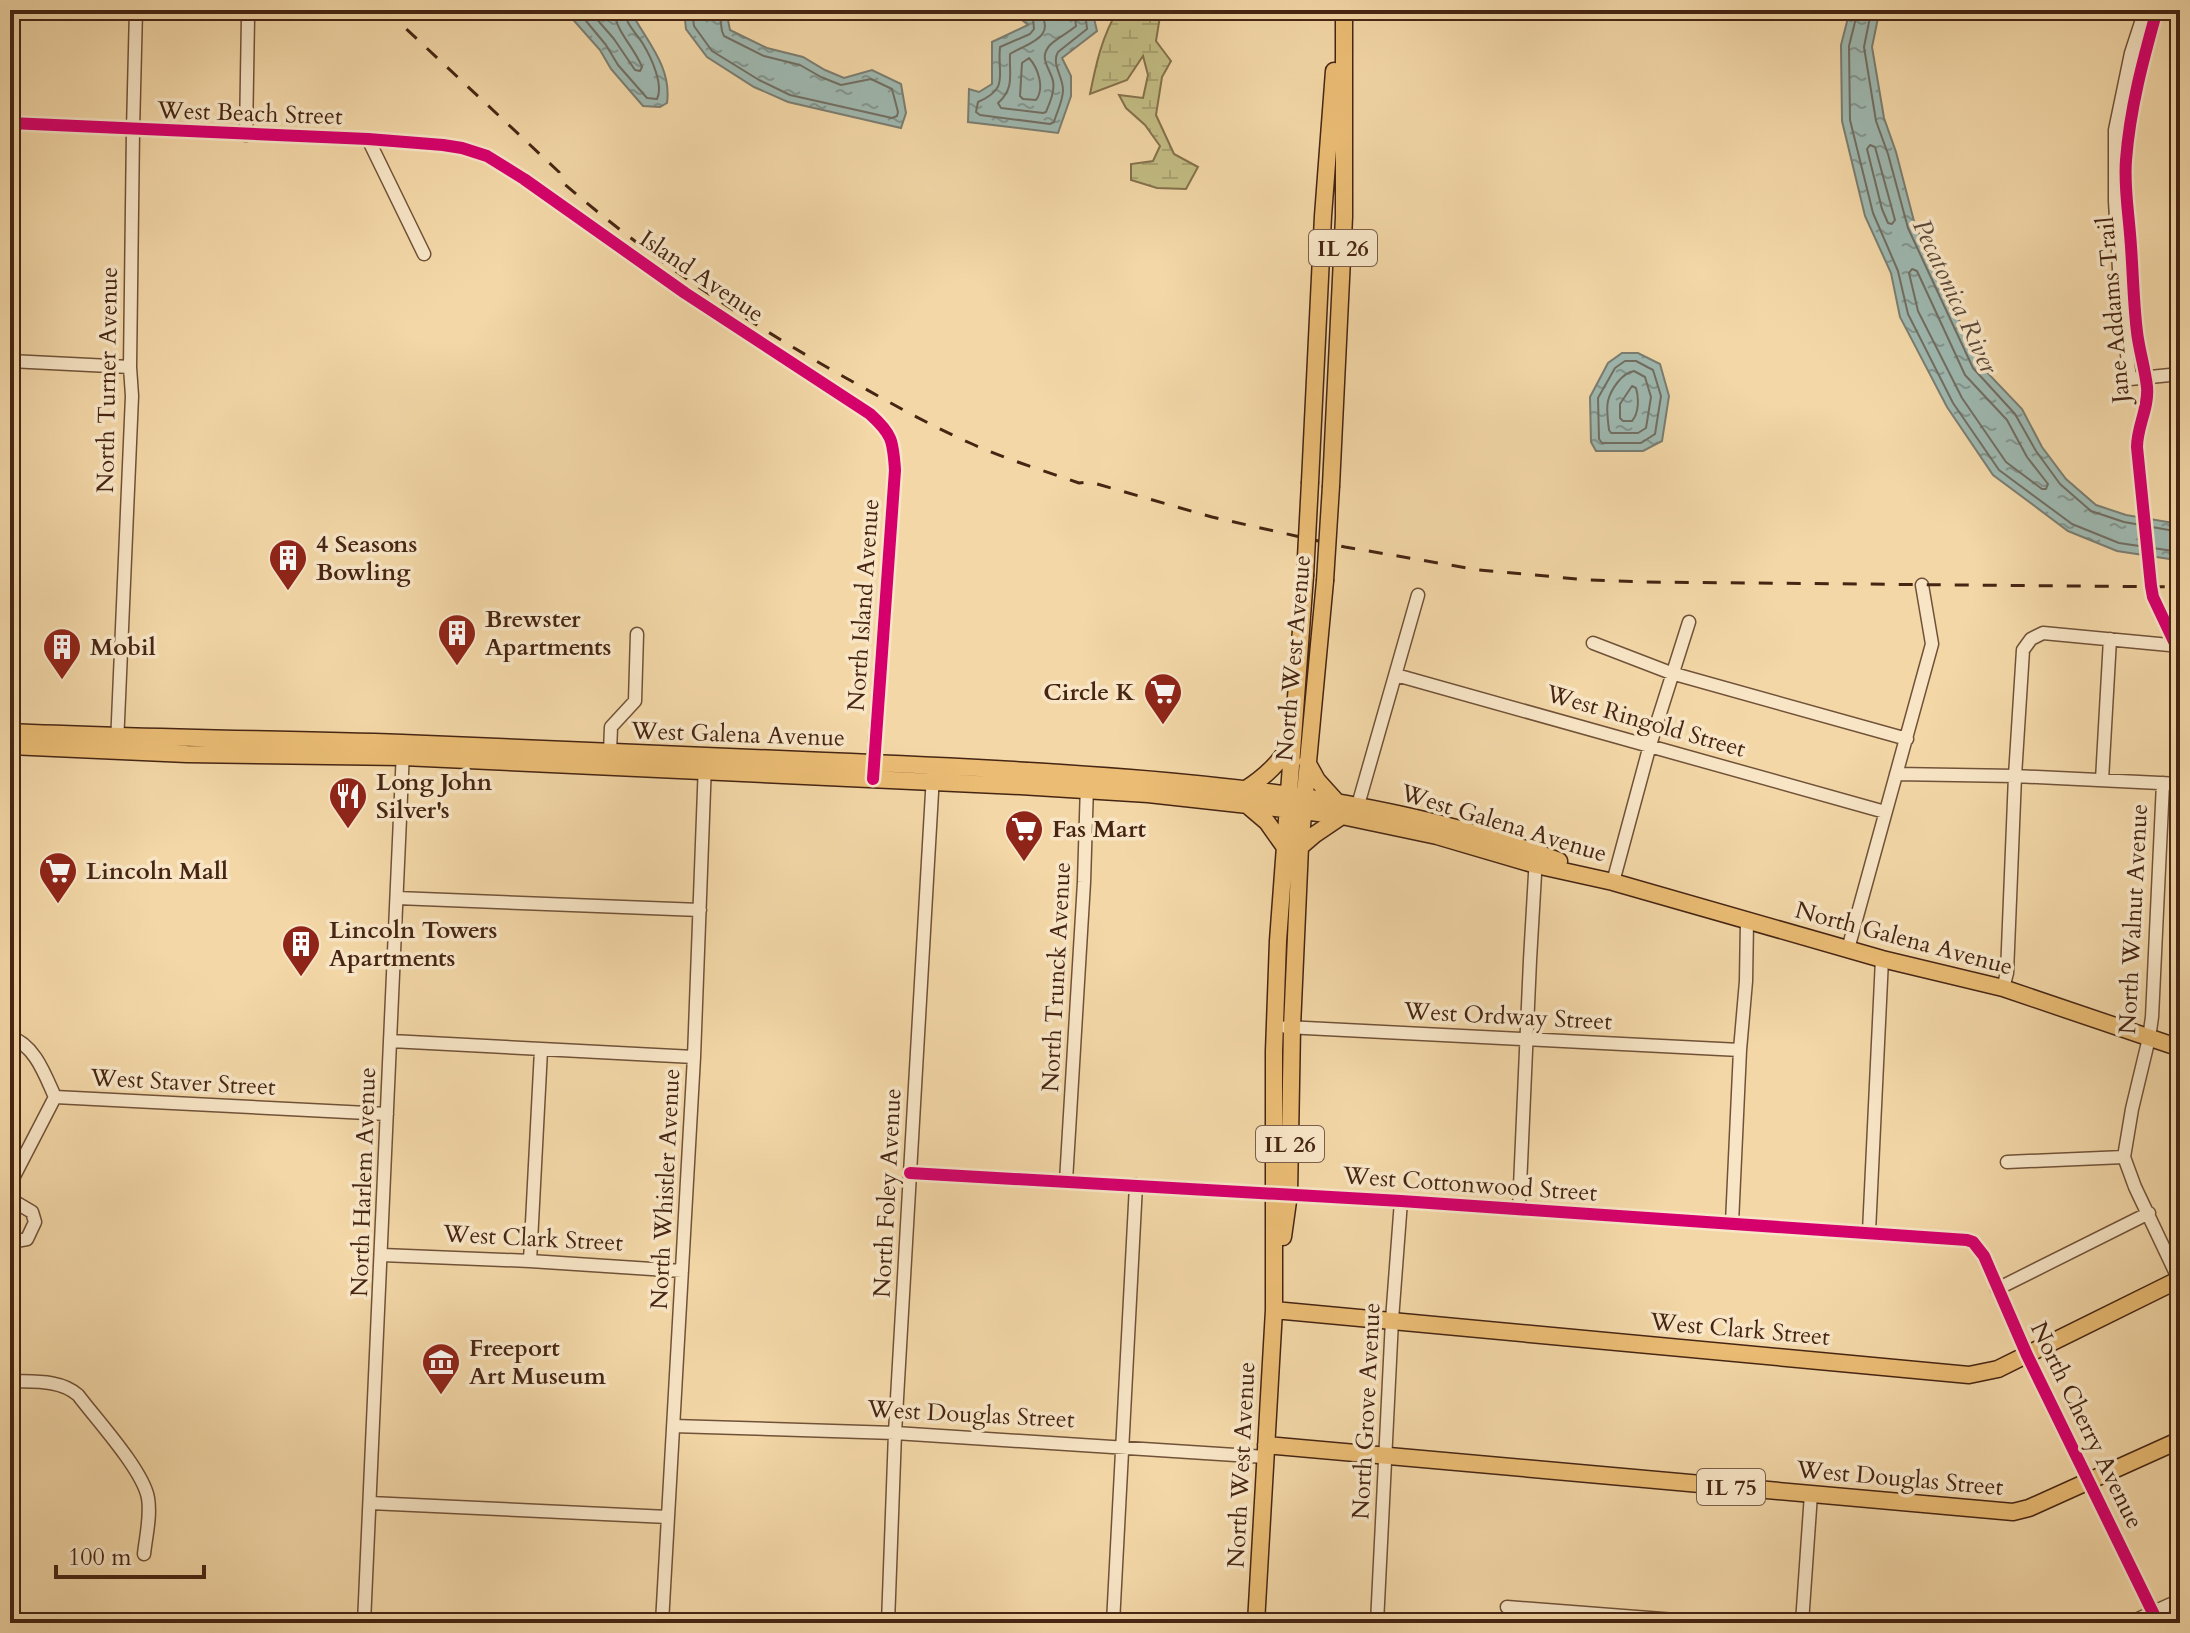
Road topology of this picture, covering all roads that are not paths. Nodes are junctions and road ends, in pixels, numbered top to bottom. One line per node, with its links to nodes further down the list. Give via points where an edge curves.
1 (136, 10): 6 (street, North Turner Avenue)
2 (244, 10): 7 (street)
3 (1341, 10): 26 (main road, North West Avenue / IL 26, bridge, via 1323,216); 32 (main road, North West Avenue / IL 26, bridge, via 1344,217 1325,581)
4 (2145, 10): 13 (street, via 2115,130 2120,289 2130,379)
5 (10, 123): 6 (street, West Beach Street)
6 (133, 130): 7 (street, West Beach Street); 12 (street, North Turner Avenue)
7 (246, 135): 8 (street, West Beach Street)
8 (368, 139): 9 (street, West Beach Street, via 443,145); 10 (street)
9 (487, 156): 14 (street, Island Avenue, via 870,414)
10 (424, 254)
11 (10, 361): 12 (street)
12 (130, 367): 27 (street, North Turner Avenue)
13 (2180, 374)
14 (890, 435): 34 (street, North Island Avenue, via 895,470)
15 (1922, 585): 25 (street, via 1932,644)
16 (1418, 595): 23 (street)
17 (1689, 622): 22 (street)
18 (637, 634): 31 (street, via 635,701 611,727)
19 (2110, 639): 21 (street); 37 (street, via 2043,633 2023,650); 38 (street, North Walnut Avenue)
20 (1593, 643): 22 (street)
21 (2179, 649)
22 (1671, 673): 25 (street); 28 (street)
23 (1396, 675): 28 (street, West Ringold Street); 44 (street)
24 (10, 732): 27 (main road, West Galena Avenue)
25 (1907, 739): 36 (street)
26 (1293, 741): 42 (main road); 43 (main road, North West Avenue / IL 26)
27 (117, 744): 29 (main road, West Galena Avenue); 30 (main road, West Galena Avenue)
28 (1650, 745): 46 (street, West Ringold Street); 49 (street)
29 (10, 746)
30 (403, 750): 31 (main road, West Galena Avenue); 33 (main road, West Galena Avenue); 50 (street, North Harlem Avenue)
31 (610, 752): 33 (main road, West Galena Avenue)
32 (1307, 762): 43 (main road, North West Avenue / IL 26); 45 (main road)
33 (705, 764): 34 (main road, West Galena Avenue); 51 (street, North Whistler Avenue)
34 (873, 771): 35 (main road, West Galena Avenue)
35 (933, 774): 39 (main road, West Galena Avenue); 71 (street, North Foley Avenue)
36 (1896, 774): 37 (street); 46 (street)
37 (2015, 776): 38 (street); 55 (street)
38 (2102, 780): 40 (street)
39 (1087, 782): 42 (main road, West Galena Avenue); 72 (street, North Trunck Avenue)
40 (2163, 783): 41 (street); 59 (street, North Walnut Avenue)
41 (2180, 784)
42 (1246, 796): 43 (main road, West Galena Avenue); 47 (main road)
43 (1296, 802): 45 (main road, West Galena Avenue); 47 (main road, North West Avenue / IL 26)
44 (1358, 805): 45 (main road, West Galena Avenue); 48 (main road, West Galena Avenue, via 1444,824)
45 (1339, 809): 47 (main road, via 1314,835); 48 (main road, West Galena Avenue)
46 (1885, 812): 53 (street)
47 (1292, 847): 56 (main road, North West Avenue / IL 26); 57 (main road, North West Avenue / IL 26)
48 (1536, 859): 49 (main road, West Galena Avenue); 60 (street)
49 (1613, 882): 52 (main road, North Galena Avenue)
50 (397, 898): 51 (street); 61 (street, North Harlem Avenue)
51 (700, 910): 65 (street, North Whistler Avenue)
52 (1747, 921): 53 (main road, North Galena Avenue); 64 (street)
53 (1848, 949): 54 (main road, North Galena Avenue)
54 (1882, 959): 55 (main road, North Galena Avenue); 81 (street)
55 (2003, 988): 59 (main road, North Galena Avenue)
56 (1275, 1026): 57 (street, West Ordway Street); 75 (main road, North West Avenue / IL 26)
57 (1292, 1027): 60 (street, West Ordway Street); 75 (main road, North West Avenue / IL 26)
58 (10, 1037): 66 (street, West Staver Street, via 34,1056)
59 (2149, 1038): 62 (main road, North Galena Avenue); 68 (street, North Walnut Avenue)
60 (1526, 1039): 64 (street, West Ordway Street); 78 (street)
61 (391, 1041): 63 (street); 67 (street, North Harlem Avenue)
62 (2180, 1048)
63 (541, 1050): 65 (street); 84 (street)
64 (1740, 1050): 80 (street)
65 (694, 1057): 85 (street, North Whistler Avenue)
66 (55, 1097): 67 (street, West Staver Street); 70 (street)
67 (387, 1114): 83 (street, North Harlem Avenue)
68 (2124, 1157): 69 (street); 79 (street)
69 (2007, 1162)
70 (13, 1170): 73 (street)
71 (910, 1173): 72 (street, West Cottonwood Street); 93 (street, North Foley Avenue)
72 (1066, 1181): 74 (street, West Cottonwood Street)
73 (10, 1184)
74 (1136, 1185): 75 (street, West Cottonwood Street); 95 (street)
75 (1282, 1194): 77 (street, West Cottonwood Street); 88 (main road, North West Avenue / IL 26)
76 (10, 1199): 82 (street, via 32,1212 35,1222 27,1239)
77 (1401, 1201): 78 (street, West Cottonwood Street); 89 (street, North Grove Avenue)
78 (1519, 1209): 80 (street, West Cottonwood Street)
79 (2149, 1213): 86 (street); 87 (street)
80 (1732, 1223): 81 (street, West Cottonwood Street)
81 (1869, 1232): 87 (street, West Cottonwood Street, via 1973,1242)
82 (10, 1238)
83 (382, 1255): 84 (street, West Clark Street); 100 (street, North Harlem Avenue)
84 (530, 1261): 85 (street, West Clark Street)
85 (682, 1271): 92 (street, North Whistler Avenue)
86 (2180, 1281): 90 (main road, West Clark Street)
87 (1997, 1289): 90 (street, North Cherry Avenue)
88 (1274, 1310): 89 (main road, West Clark Street); 96 (main road, North West Avenue / IL 26)
89 (1392, 1320): 90 (main road, West Clark Street, via 1969,1375); 97 (street, North Grove Avenue)
90 (2027, 1355): 98 (street, North Cherry Avenue)
91 (10, 1381): 102 (street, via 69,1387 138,1472 148,1497)
92 (673, 1426): 93 (street, West Douglas Street); 101 (street, North Whistler Avenue)
93 (895, 1433): 95 (street, West Douglas Street); 108 (street, North Foley Avenue)
94 (2180, 1440): 98 (main road, West Douglas Street / IL 75)
95 (1122, 1447): 96 (street, West Douglas Street); 109 (street)
96 (1266, 1451): 97 (main road, West Douglas Street / IL 75); 110 (main road, North West Avenue / IL 26)
97 (1386, 1456): 99 (main road, West Douglas Street / IL 75); 111 (street, North Grove Avenue)
98 (2090, 1481): 99 (main road, West Douglas Street / IL 75, via 2013,1512); 105 (street, North Cherry Avenue)
99 (1811, 1494): 113 (street)
100 (370, 1503): 101 (street); 106 (street, North Harlem Avenue)
101 (668, 1517): 107 (street, North Whistler Avenue)
102 (144, 1554)
103 (2180, 1600): 105 (street)
104 (1507, 1607): 112 (street)
105 (2156, 1618): 114 (street)
106 (364, 1623)
107 (662, 1623)
108 (888, 1623)
109 (1113, 1623)
110 (1256, 1623)
111 (1377, 1623)
112 (1714, 1623)
113 (1802, 1623)
114 (2129, 1623)

